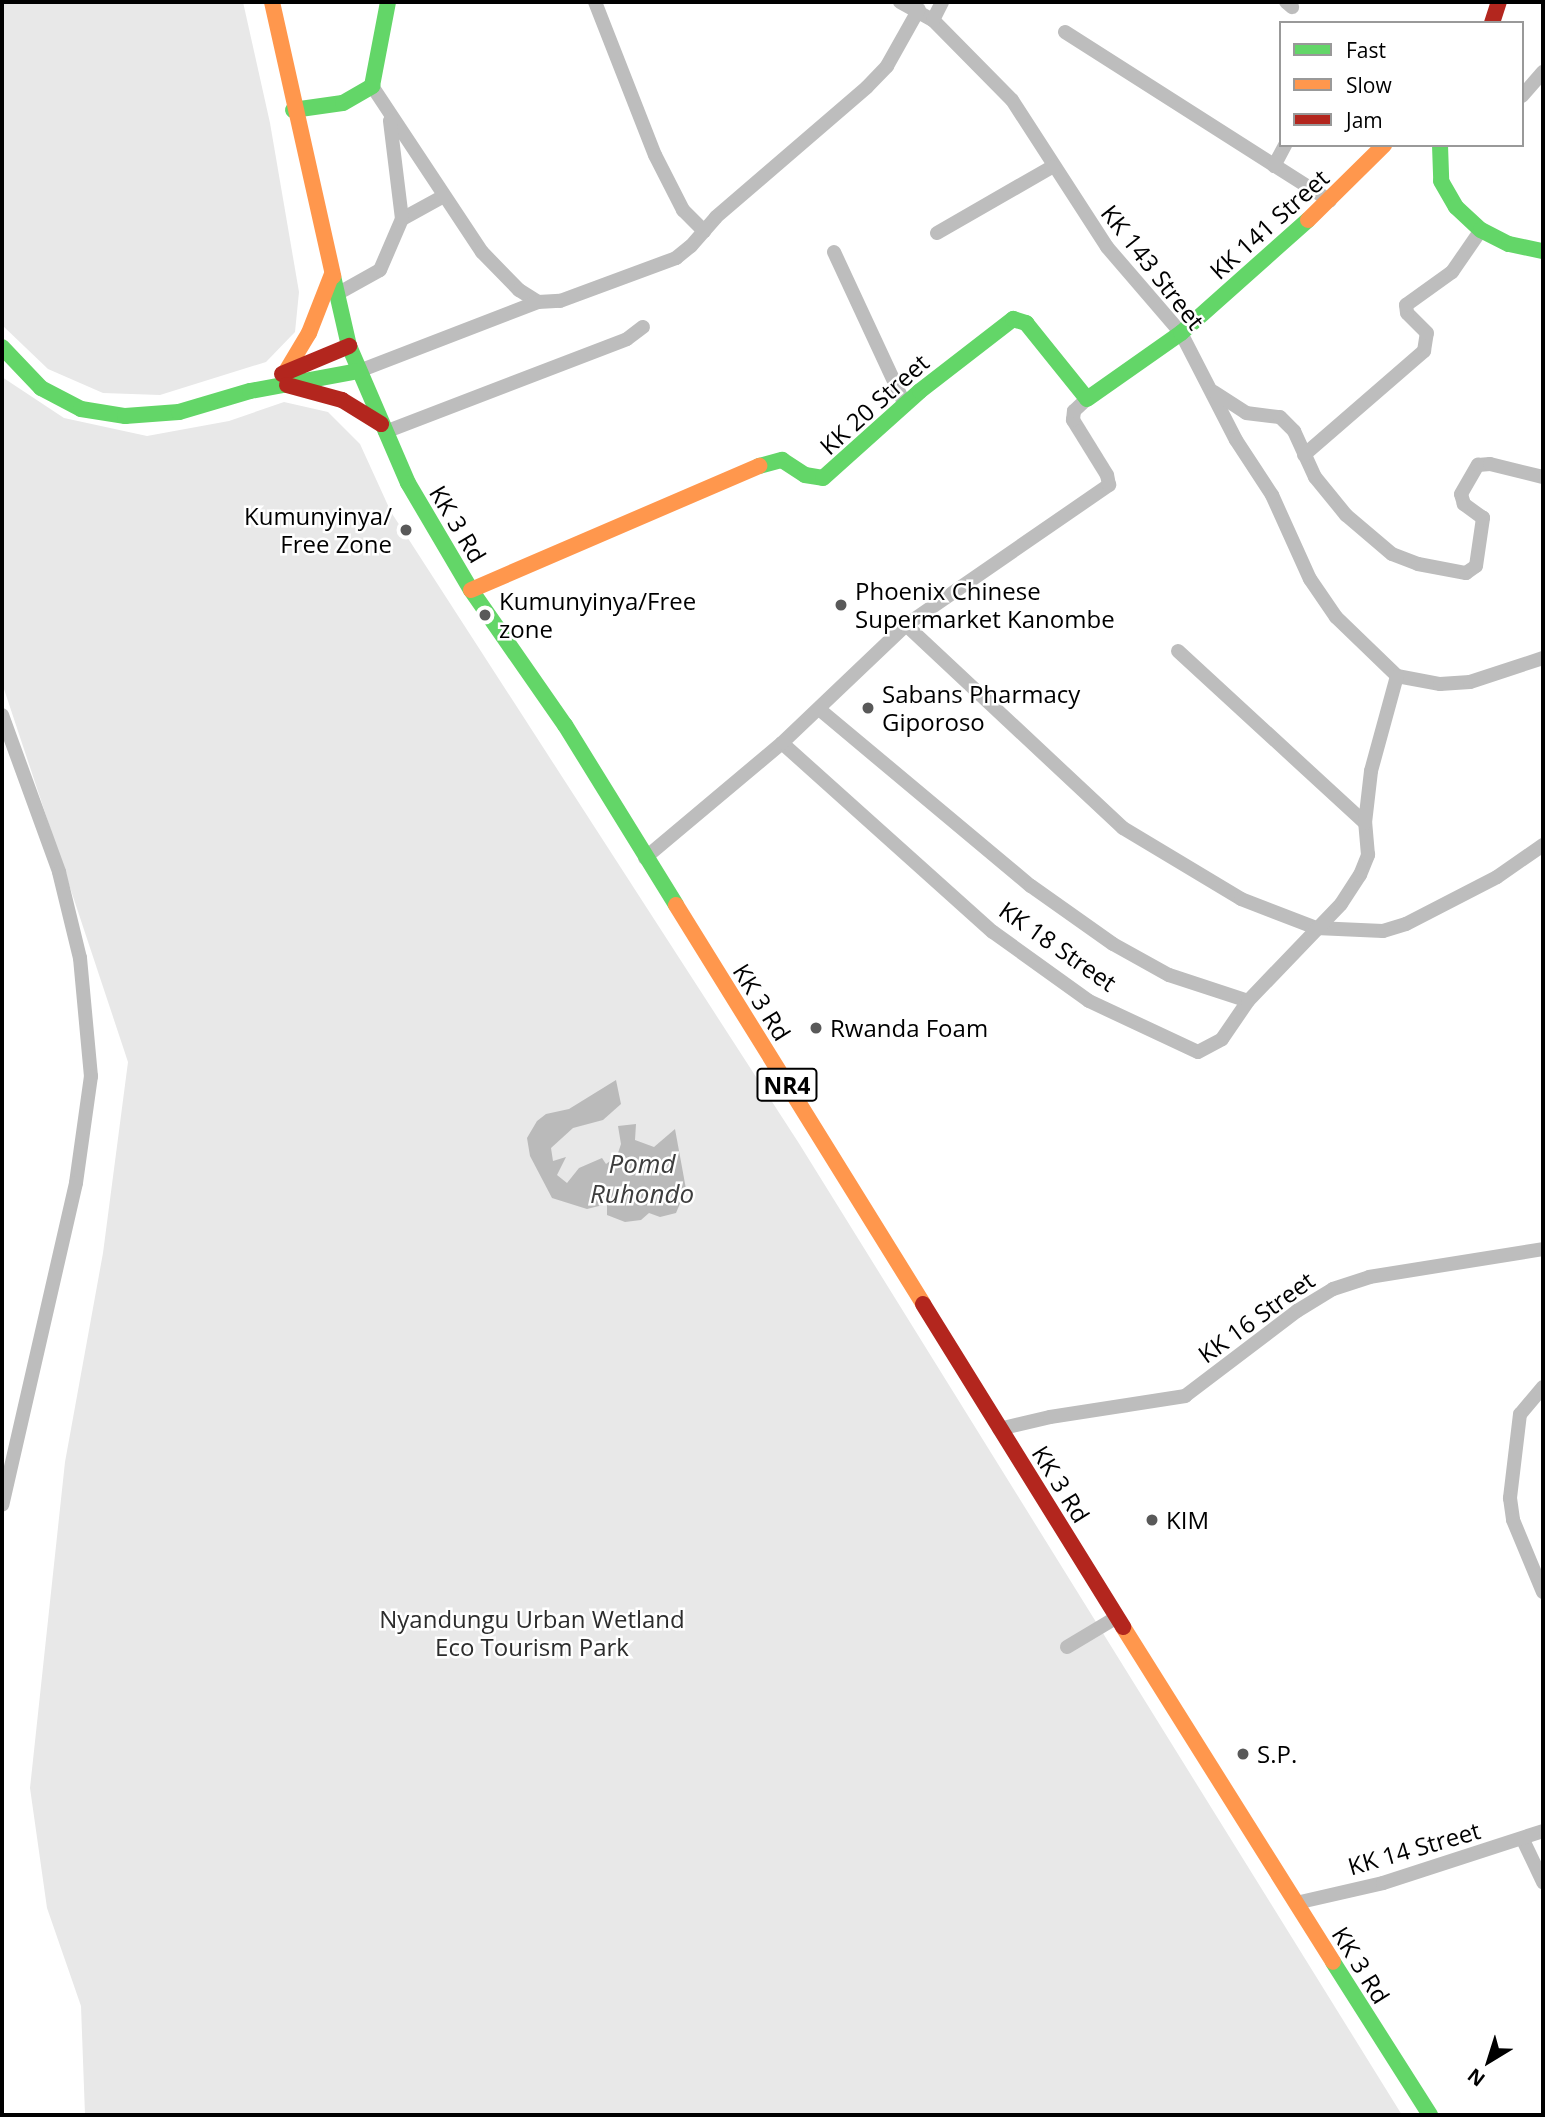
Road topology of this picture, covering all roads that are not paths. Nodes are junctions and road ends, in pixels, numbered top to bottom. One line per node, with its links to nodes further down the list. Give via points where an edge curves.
1 (272, 2): 12 (main road, KK 3 Rd / NR4)
2 (388, 2): 10 (main road)
3 (595, 2): 23 (street, via 655,155 683,210)
4 (900, 2): 6 (street, KK 143 Street)
5 (942, 2): 7 (street)
6 (919, 9): 7 (street, KK 143 Street); 23 (street, via 887,66 867,87)
7 (933, 20): 18 (street, KK 143 Street, via 1000,85)
8 (1065, 33): 17 (street)
9 (1543, 72): 11 (street)
10 (372, 86): 12 (main road, via 343,103); 13 (street)
11 (1524, 94)
12 (293, 110): 27 (main road, KK 3 Rd / NR4)
13 (389, 116): 19 (street); 21 (street)
14 (1284, 147): 17 (street)
15 (1382, 147): 20 (main road, KK 141 Street)
16 (1440, 147): 22 (main road, via 1441,181 1456,207)
17 (1274, 166): 20 (street)
18 (1052, 167): 24 (street); 31 (street, KK 143 Street, via 1107,247)
19 (442, 197): 21 (street); 29 (street, via 482,252 519,290)
20 (1330, 201): 31 (main road, KK 141 Street)
21 (402, 219): 28 (street, via 380,270)
22 (1481, 230): 25 (main road, via 1509,244); 40 (street, via 1452,272 1406,305 1407,313 1427,332 1424,351)
23 (704, 231): 29 (street, via 676,258 582,294)
24 (937, 233)
25 (1543, 251)
26 (834, 252): 38 (street)
27 (332, 274): 28 (main road, KK 3 Rd / NR4); 35 (main road)
28 (337, 294): 32 (main road, KK 3 Rd / NR4)
29 (538, 302): 34 (street)
30 (643, 327): 39 (street, via 627,339)
31 (1181, 333): 36 (street, KK 143 Street); 37 (main road)
32 (349, 346): 34 (main road, KK 3 Rd / NR4); 35 (main road)
33 (2, 347): 35 (main road, via 41,388 81,409 125,416 179,412)
34 (359, 371): 35 (main road); 39 (main road, KK 3 Rd / NR4)
35 (286, 379): 39 (main road, via 342,400)
36 (1205, 384): 40 (street, via 1246,413 1280,418 1294,431); 46 (street, KK 143 Street, via 1272,495 1310,579 1336,617)
37 (1087, 399): 38 (main road, KK 20 Street, via 1026,323 1013,319); 43 (street, via 1074,411 1073,420 1109,485)
38 (905, 405): 42 (main road, KK 20 Street, via 823,478 805,475 782,460 772,461)
39 (383, 428): 42 (main road, KK 3 Rd / NR4, via 414,495)
40 (1304, 455): 41 (street, via 1315,477 1369,537 1418,564 1466,573 1476,566 1483,524 1481,513 1461,500 1472,472 1483,462)
41 (1543, 477)
42 (471, 590): 52 (main road, KK 3 Rd / NR4, via 565,725)
43 (905, 625): 47 (street); 53 (street, via 1123,828 1241,899)
44 (1178, 652): 50 (street)
45 (1543, 658): 46 (street, via 1470,682 1440,684)
46 (1397, 676): 50 (street, KK 18 Street, via 1371,771)
47 (819, 709): 49 (street); 54 (street, via 1031,886 1113,944 1169,975)
48 (2, 715): 58 (street, via 58,872 80,958 91,1076 76,1183)
49 (782, 743): 52 (street); 54 (street, KK 18 Street, via 993,932 1089,1001 1198,1052 1222,1039)
50 (1365, 823): 53 (street, KK 18 Street, via 1368,855 1360,875 1341,904)
51 (1543, 845): 53 (street, via 1497,877 1406,924 1383,931)
52 (645, 858): 57 (main road, KK 3 Rd / NR4)
53 (1315, 928): 54 (street, KK 18 Street)
54 (1248, 1001)
55 (1543, 1249): 57 (street, KK 16 Street, via 1369,1277 1333,1289 1297,1311 1185,1396)
56 (1543, 1387): 59 (street, via 1520,1414 1510,1498 1513,1520)
57 (999, 1429): 60 (main road, KK 3 Rd / NR4)
58 (2, 1505)
59 (1543, 1592)
60 (1117, 1617): 61 (street); 65 (main road, KK 3 Rd / NR4)
61 (1067, 1647)
62 (1543, 1832): 63 (street, KK 14 Street)
63 (1524, 1840): 64 (street); 65 (street, KK 14 Street, via 1383,1883)
64 (1543, 1882)
65 (1296, 1903): 66 (main road, KK 3 Rd / NR4)
66 (1430, 2115)

